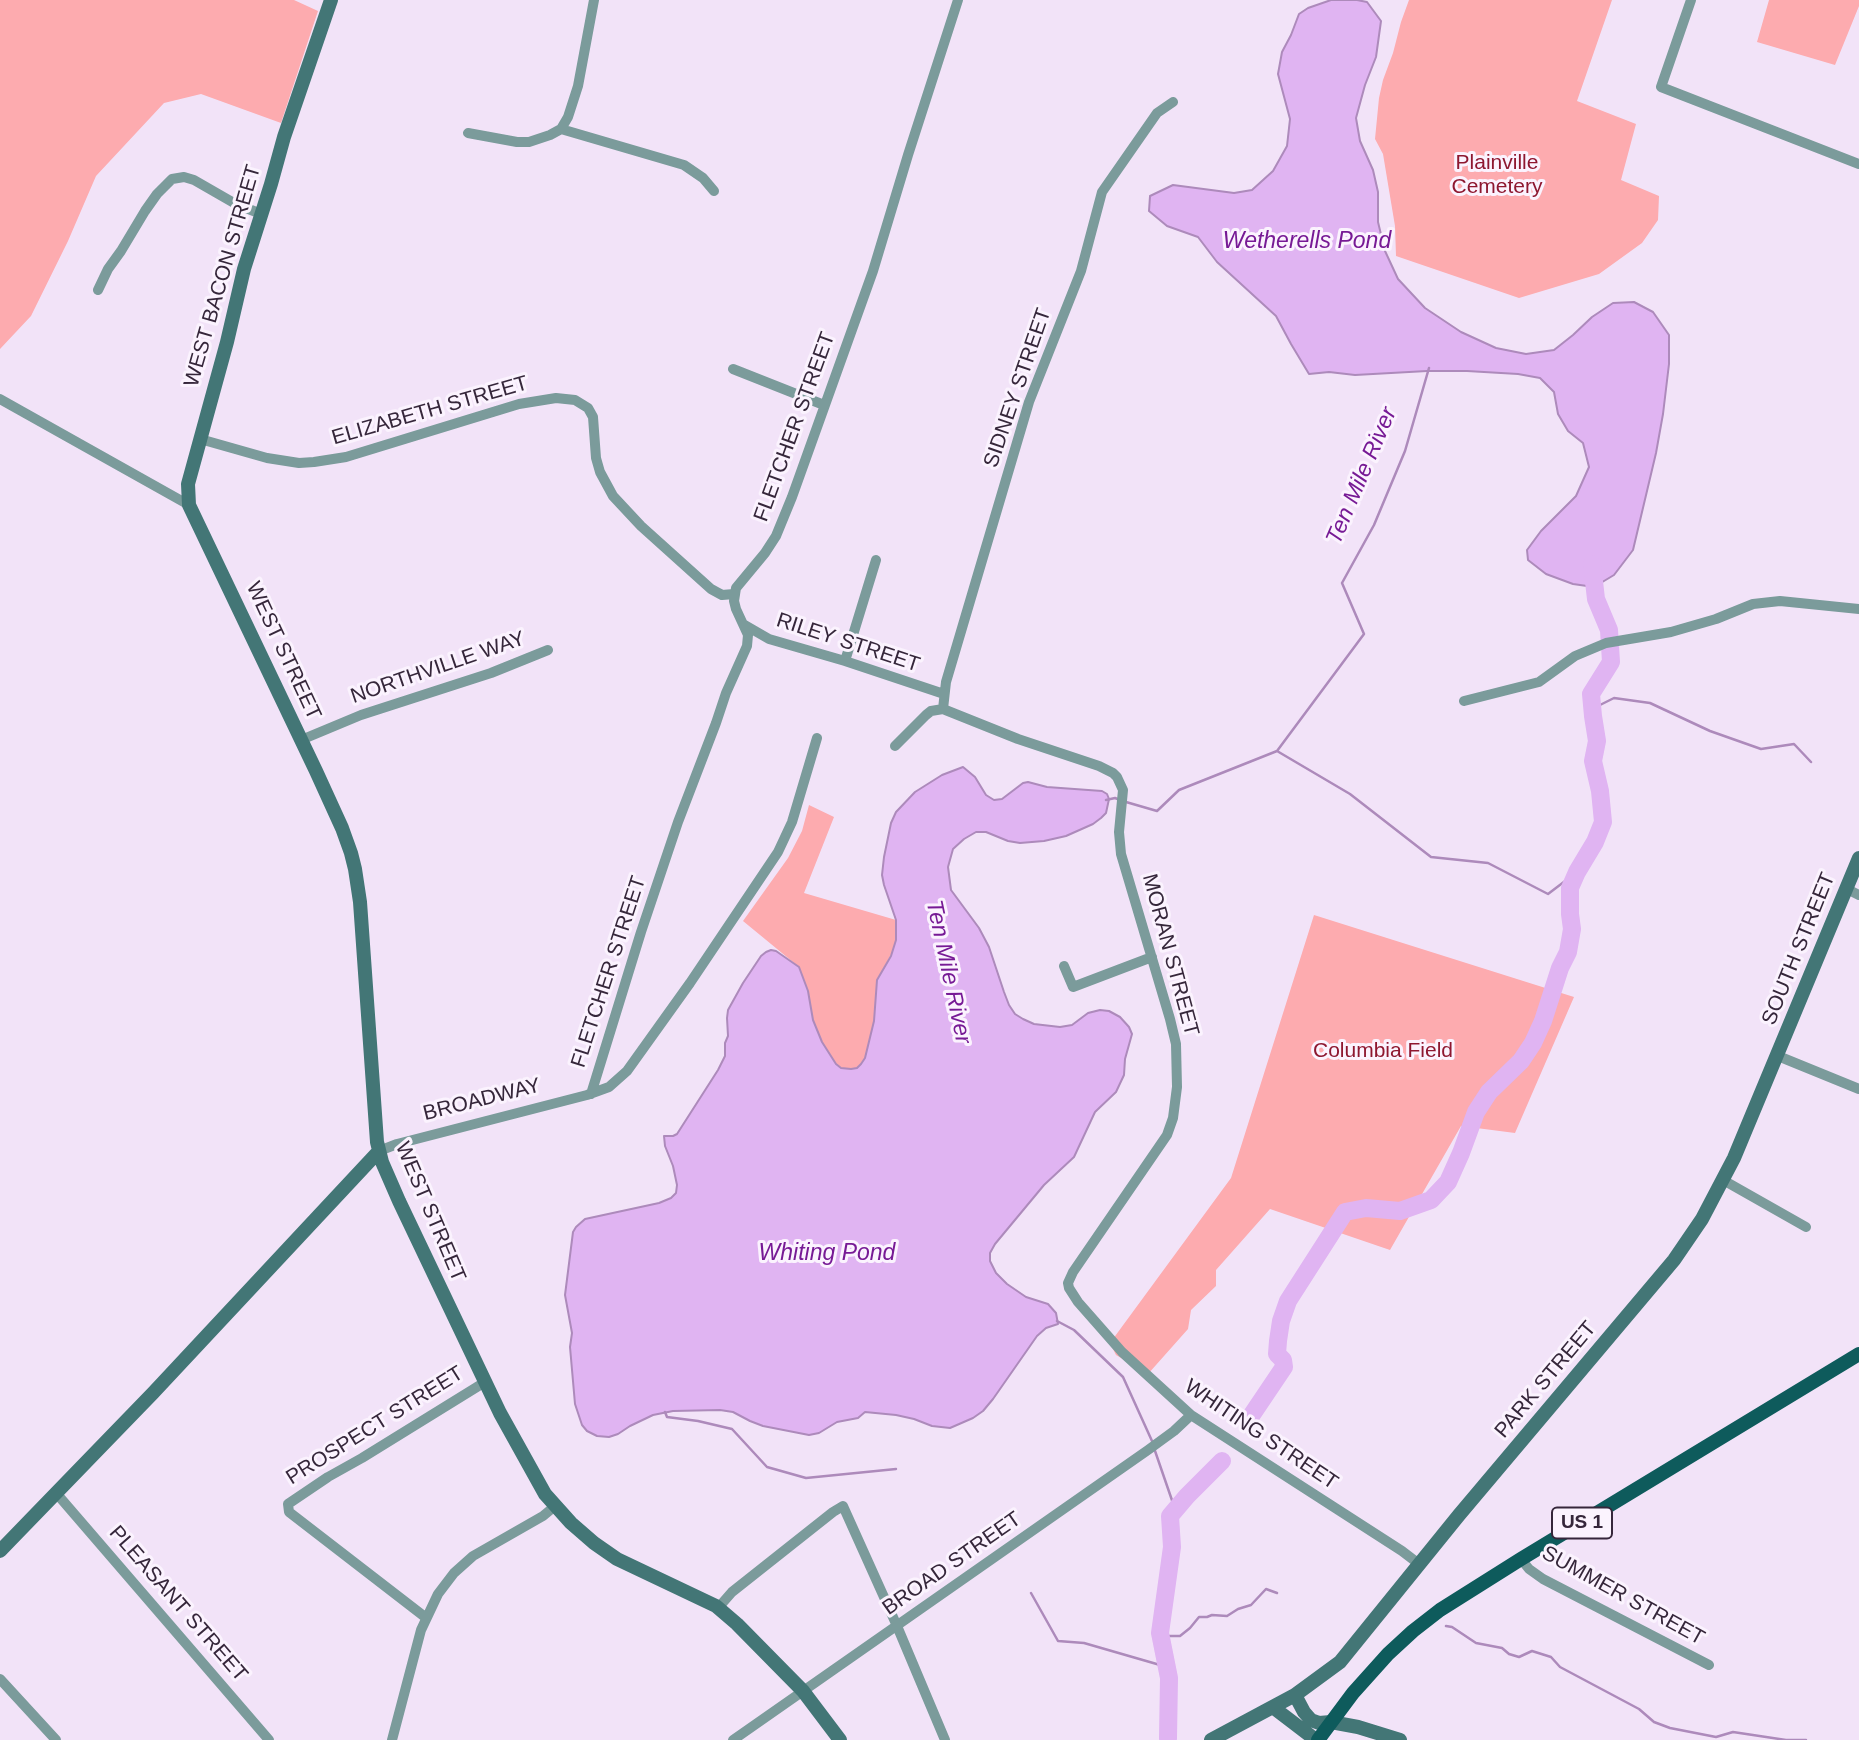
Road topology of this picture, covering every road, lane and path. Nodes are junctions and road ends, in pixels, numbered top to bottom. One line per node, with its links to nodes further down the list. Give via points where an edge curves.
1 (331, 0): 10 (street, WEST BACON STREET)
2 (593, 0): 6 (street, via 578,86)
3 (958, 0): 14 (street, FLETCHER STREET, via 873,271)
4 (1691, 0): 8 (street, via 1661,87)
5 (1173, 102): 23 (street, SIDNEY STREET, via 1157,113 1102,192 1081,271 1029,402)
6 (561, 129): 7 (street, via 529,142); 9 (street, via 684,165)
7 (468, 133)
8 (1859, 164)
9 (714, 191)
10 (261, 215): 11 (street, via 194,180 172,178 145,211); 15 (street, WEST BACON STREET)
11 (98, 290)
12 (733, 369): 14 (street)
13 (0, 399): 16 (street)
14 (824, 405): 18 (street, FLETCHER STREET, via 776,536)
15 (200, 439): 16 (street, WEST BACON STREET, via 188,484); 18 (street, ELIZABETH STREET, via 267,458 314,462 346,457 533,401 575,400 593,416 598,465 613,496 711,589 722,595)
16 (189, 505): 27 (street, WEST STREET)
17 (876, 559): 22 (street)
18 (734, 594): 20 (street, FLETCHER STREET)
19 (1859, 609): 24 (street, via 1780,601 1753,604 1671,632 1609,642 1574,656 1539,682)
20 (742, 624): 22 (street, RILEY STREET, via 769,639); 35 (street, FLETCHER STREET, via 747,646 678,822)
21 (548, 650): 27 (street, NORTHVILLE WAY)
22 (845, 661): 23 (street, RILEY STREET)
23 (944, 694): 25 (street, SIDNEY STREET)
24 (1464, 701)
25 (943, 709): 28 (street, via 931,711); 31 (street, MORAN STREET, via 1107,769 1117,778 1122,799 1121,854)
26 (817, 738): 35 (street, BROADWAY, via 792,822 769,867 627,1071)
27 (301, 740): 36 (street, WEST STREET, via 342,828 355,869)
28 (895, 746)
29 (1859, 858): 30 (street, SOUTH STREET)
30 (1853, 892): 33 (street, SOUTH STREET)
31 (1152, 957): 32 (street, via 1073,987); 39 (street, MORAN STREET, via 1175,1044 1173,1118 1167,1135 1073,1272)
32 (1064, 966)
33 (1778, 1056): 34 (street); 37 (street, PARK STREET)
34 (1859, 1089)
35 (591, 1094): 36 (street, BROADWAY)
36 (380, 1151): 41 (street, WEST STREET); 43 (street, BROADWAY)
37 (1723, 1180): 38 (street); 47 (street, PARK STREET, via 1693,1234 1660,1279)
38 (1806, 1227)
39 (1069, 1288): 42 (street, WHITING STREET, via 1122,1352)
40 (1859, 1354): 46 (main road, US 1)
41 (485, 1382): 44 (street, WEST STREET, via 536,1480); 49 (street, PROSPECT STREET, via 288,1505 289,1512)
42 (1191, 1415): 47 (street, WHITING STREET); 50 (street, BROAD STREET, via 1165,1438)
43 (57, 1494): 45 (street, BROADWAY); 58 (street, PLEASANT STREET)
44 (555, 1506): 48 (street, WEST STREET, via 617,1559); 49 (street, via 473,1556 446,1583)
45 (0, 1551)
46 (1521, 1559): 51 (street, SUMMER STREET, via 1543,1579); 56 (main road, US 1, via 1413,1631)
47 (1419, 1564): 54 (street, PARK STREET, via 1340,1662)
48 (718, 1608): 50 (street, via 732,1592 843,1506); 53 (street, WEST STREET)
49 (425, 1617): 59 (street)
50 (897, 1626): 53 (street, BROAD STREET); 62 (street)
51 (1709, 1665)
52 (0, 1679): 57 (street)
53 (803, 1691): 60 (street, BROAD STREET); 61 (street, WEST STREET)
54 (1295, 1695): 55 (street, PARK STREET); 56 (street, via 1311,1720)
55 (1274, 1708): 63 (street, PARK STREET); 64 (street)
56 (1331, 1722): 64 (main road, US 1); 65 (street)
57 (56, 1740)
58 (269, 1740)
59 (392, 1740)
60 (733, 1740)
61 (840, 1740)
62 (945, 1740)
63 (1211, 1740)
64 (1317, 1740)
65 (1400, 1740)

